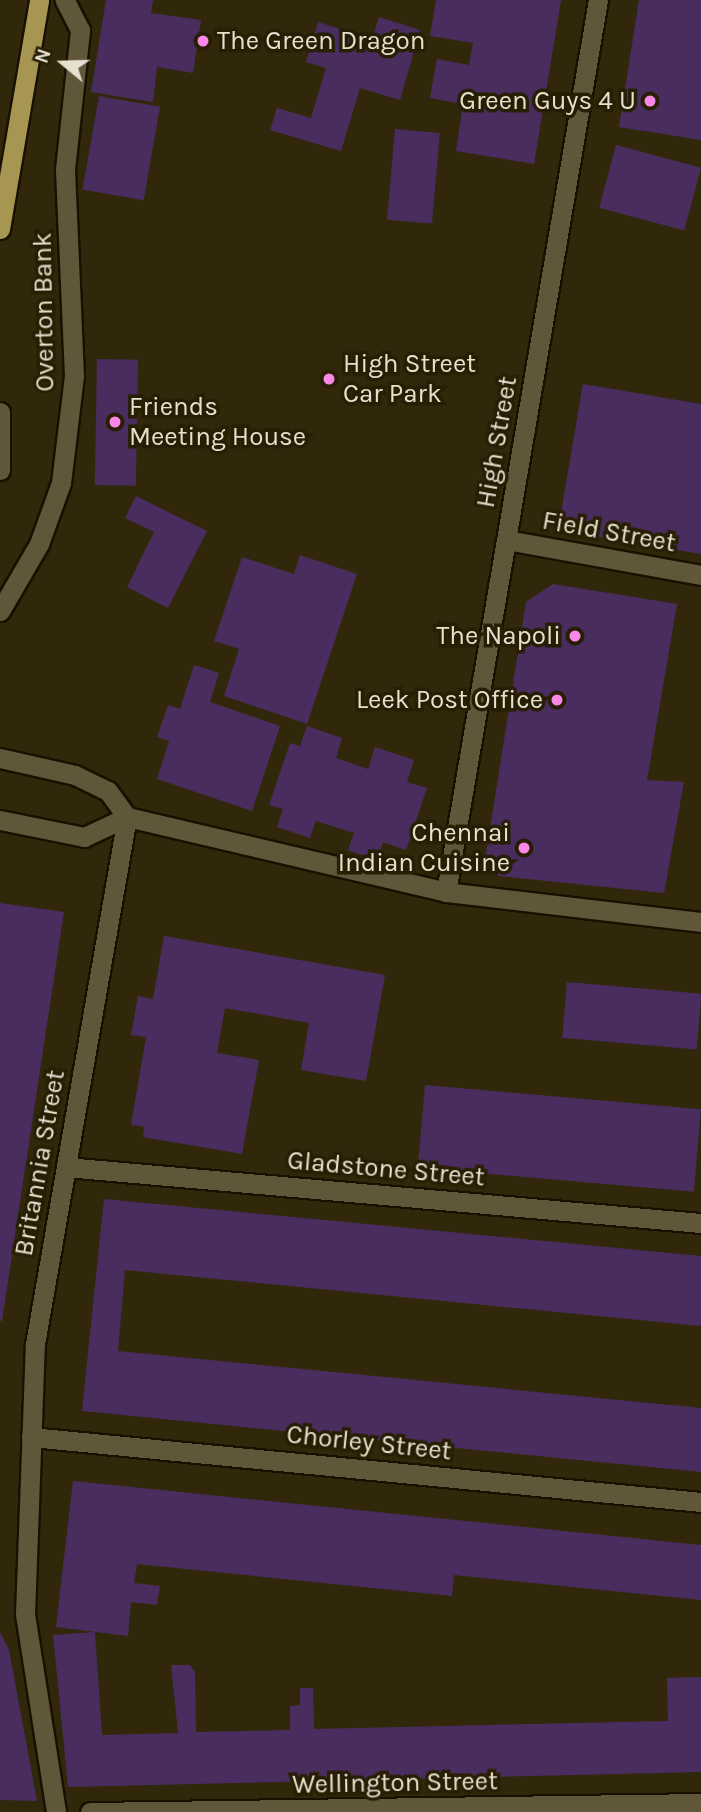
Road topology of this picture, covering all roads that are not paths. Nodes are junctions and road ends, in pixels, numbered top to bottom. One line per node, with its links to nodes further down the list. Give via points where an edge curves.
1 (39, 0): 4 (highway)
2 (65, 0): 9 (street, Overton Bank, via 80,30 65,169 74,376 61,483 39,544)
3 (598, 0): 7 (street, High Street)
4 (0, 229)
5 (0, 412): 6 (street)
6 (0, 470)
7 (507, 540): 8 (street, Field Street); 13 (street, High Street)
8 (701, 575)
9 (0, 611)
10 (0, 758): 11 (street, via 75,775 108,791)
11 (127, 817): 12 (street, via 84,837); 13 (street); 15 (street, Britannia Street)
12 (0, 820)
13 (446, 892): 14 (street)
14 (701, 922)
15 (66, 1167): 16 (street, Gladstone Street); 17 (street, Britannia Street, via 35,1344)
16 (701, 1223)
17 (31, 1437): 18 (street, Chorley Street); 21 (street, Britannia Street, via 25,1614)
18 (701, 1502)
19 (701, 1802): 20 (street, Wellington Street)
20 (548, 1810): 22 (street, Wellington Street)
21 (56, 1812)
22 (90, 1812)

